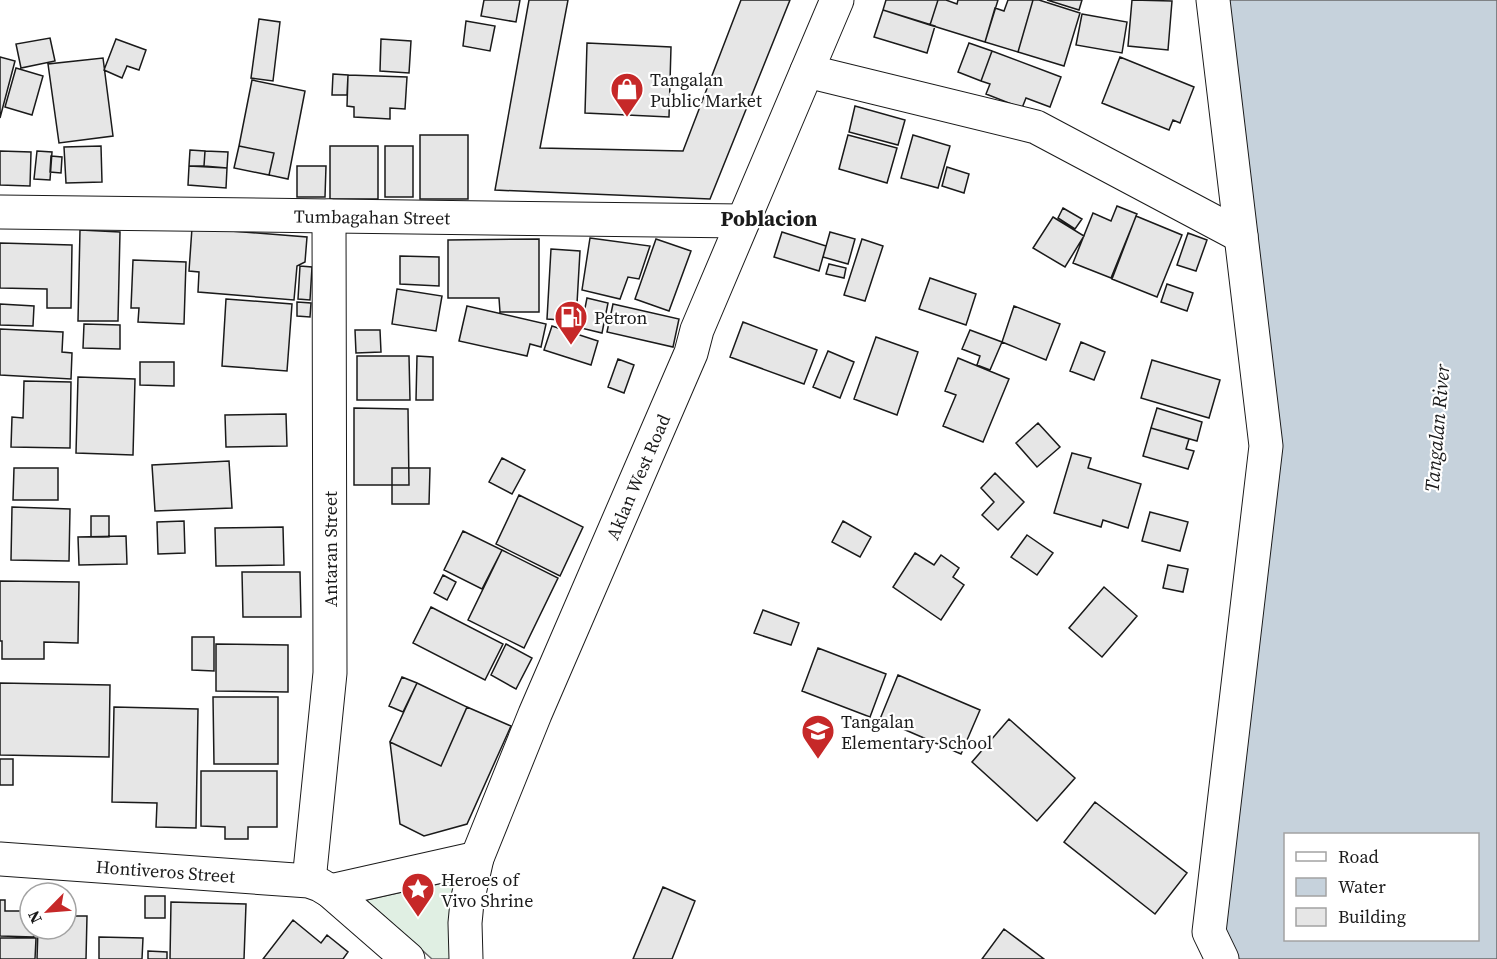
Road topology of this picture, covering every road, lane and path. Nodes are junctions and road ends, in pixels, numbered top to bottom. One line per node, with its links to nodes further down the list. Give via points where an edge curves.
1 (837, 0): 3 (street, Aklan West Road)
2 (1213, 0): 7 (street)
3 (807, 70): 6 (street, Aklan West Road); 7 (street, via 1036,127)
4 (0, 212): 5 (street, Tumbagahan Street)
5 (329, 216): 6 (street, Tumbagahan Street); 10 (street, Antaran Street, via 330,673)
6 (743, 221): 8 (street, Aklan West Road)
7 (1241, 236): 13 (street, via 1266,446 1209,932)
8 (477, 858): 10 (street, Hontiveros Street); 12 (street, Aklan West Road, via 467,902)
9 (0, 859): 10 (street, Hontiveros Street)
10 (319, 886): 11 (street)
11 (408, 959)
12 (466, 959)
13 (1222, 959)

